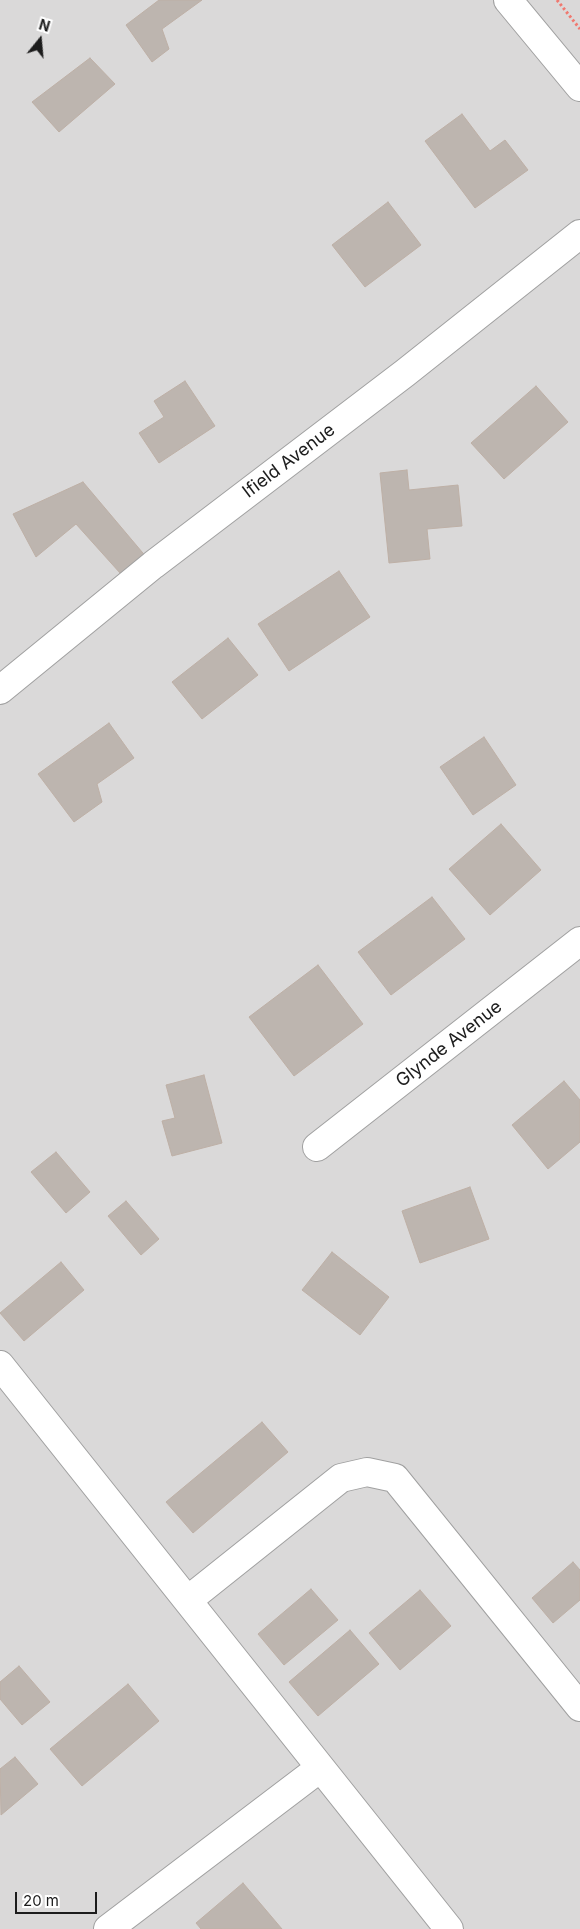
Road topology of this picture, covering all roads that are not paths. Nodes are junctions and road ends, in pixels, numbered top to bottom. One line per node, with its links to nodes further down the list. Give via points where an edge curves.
1 (508, 0): 2 (street)
2 (580, 88)
3 (580, 234): 4 (street, Ifield Avenue, via 405,373 152,565)
4 (0, 690)
5 (580, 942): 6 (street, Glynde Avenue)
6 (317, 1147)
7 (0, 1364): 8 (street)
8 (188, 1600): 9 (street, via 341,1478 367,1472 395,1478); 10 (street)
9 (580, 1707)
10 (320, 1768): 11 (street); 12 (street)
11 (108, 1929)
12 (449, 1929)

